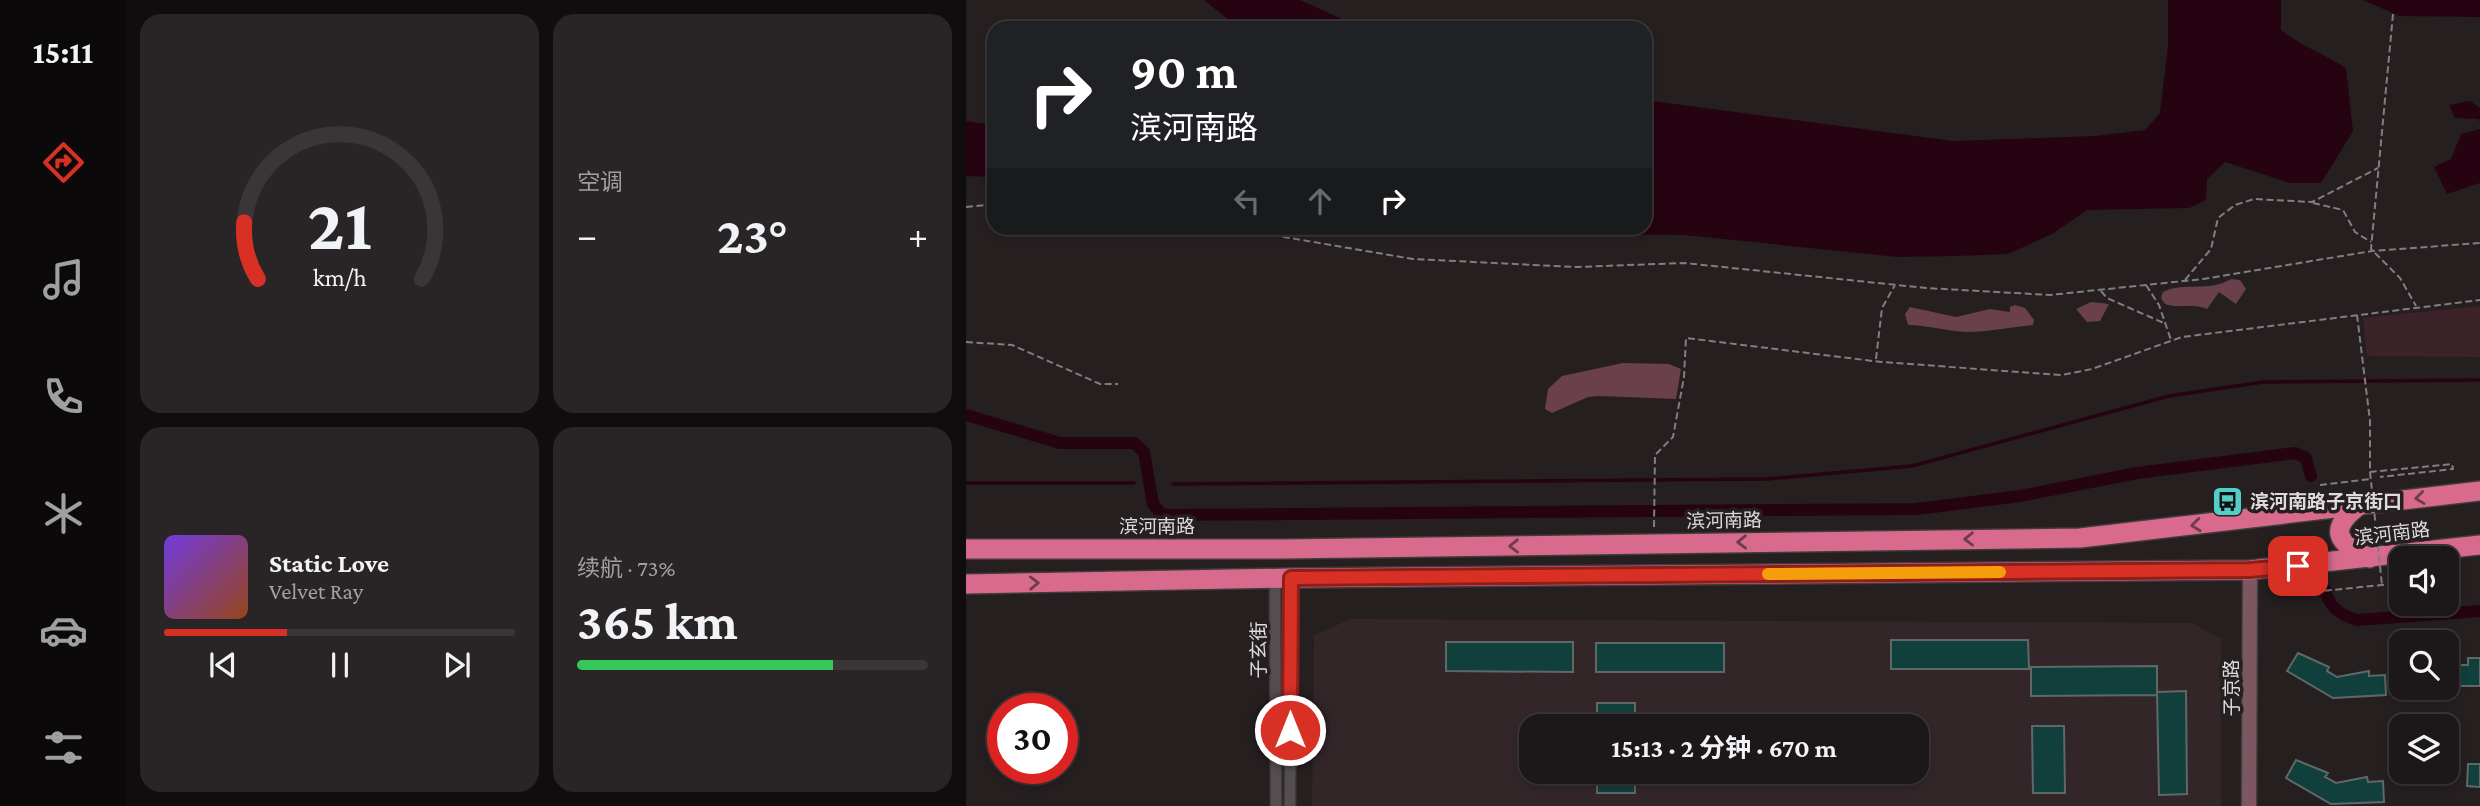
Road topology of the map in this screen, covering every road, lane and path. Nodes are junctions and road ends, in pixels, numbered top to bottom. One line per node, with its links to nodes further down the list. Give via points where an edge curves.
1 (2393, 14): 2 (path)
2 (2379, 168): 3 (path); 7 (path)
3 (2308, 202): 7 (path, via 2343,210 2355,232); 10 (path, via 2255,198 2225,212 2214,228 2211,249)
4 (987, 205): 5 (path)
5 (966, 207)
6 (1272, 235): 11 (path, via 1413,259 1576,267 1684,263)
7 (2372, 243): 9 (path)
8 (2480, 243): 9 (path)
9 (2372, 251): 10 (path); 15 (path, via 2400,278)
10 (2185, 281): 12 (path)
11 (1896, 285): 13 (path, via 2029,295); 20 (path, via 1882,308)
12 (2146, 285): 13 (path); 17 (path)
13 (2100, 290): 17 (path)
14 (2480, 300): 15 (path)
15 (2416, 307): 16 (path)
16 (2357, 314): 18 (path); 22 (path)
17 (2166, 324): 18 (path)
18 (2171, 340): 20 (path, via 2073,374)
19 (966, 342): 21 (path, via 1012,345 1100,384)
20 (1876, 361): 28 (path, via 1686,338 1673,437 1655,456)
21 (1118, 384)
22 (2370, 472): 23 (path, via 2452,464 2453,468); 24 (path, bridge)
23 (2380, 477)
24 (2371, 479): 25 (path); 36 (path, bridge)
25 (2319, 485)
26 (2480, 491): 27 (highway, 滨河南路, one-way to 27)
27 (2361, 505): 30 (highway, 滨河南路, one-way to 30, via 2080,538); 31 (highway, via 2347,515 2339,537)
28 (1654, 522)
29 (2480, 545): 31 (highway, 滨河南路)
30 (966, 549)
31 (2371, 559): 32 (highway, 滨河南路)
32 (2250, 570): 33 (highway, 滨河南路); 40 (street, 子京路)
33 (1283, 578): 34 (highway, 滨河南路, one-way to 33); 38 (street, 子玄街); 39 (street, 子玄街)
34 (966, 584)
35 (2389, 584): 36 (path)
36 (2382, 585): 37 (path)
37 (2283, 595)
38 (1276, 806)
39 (1290, 806)
40 (2249, 806)

